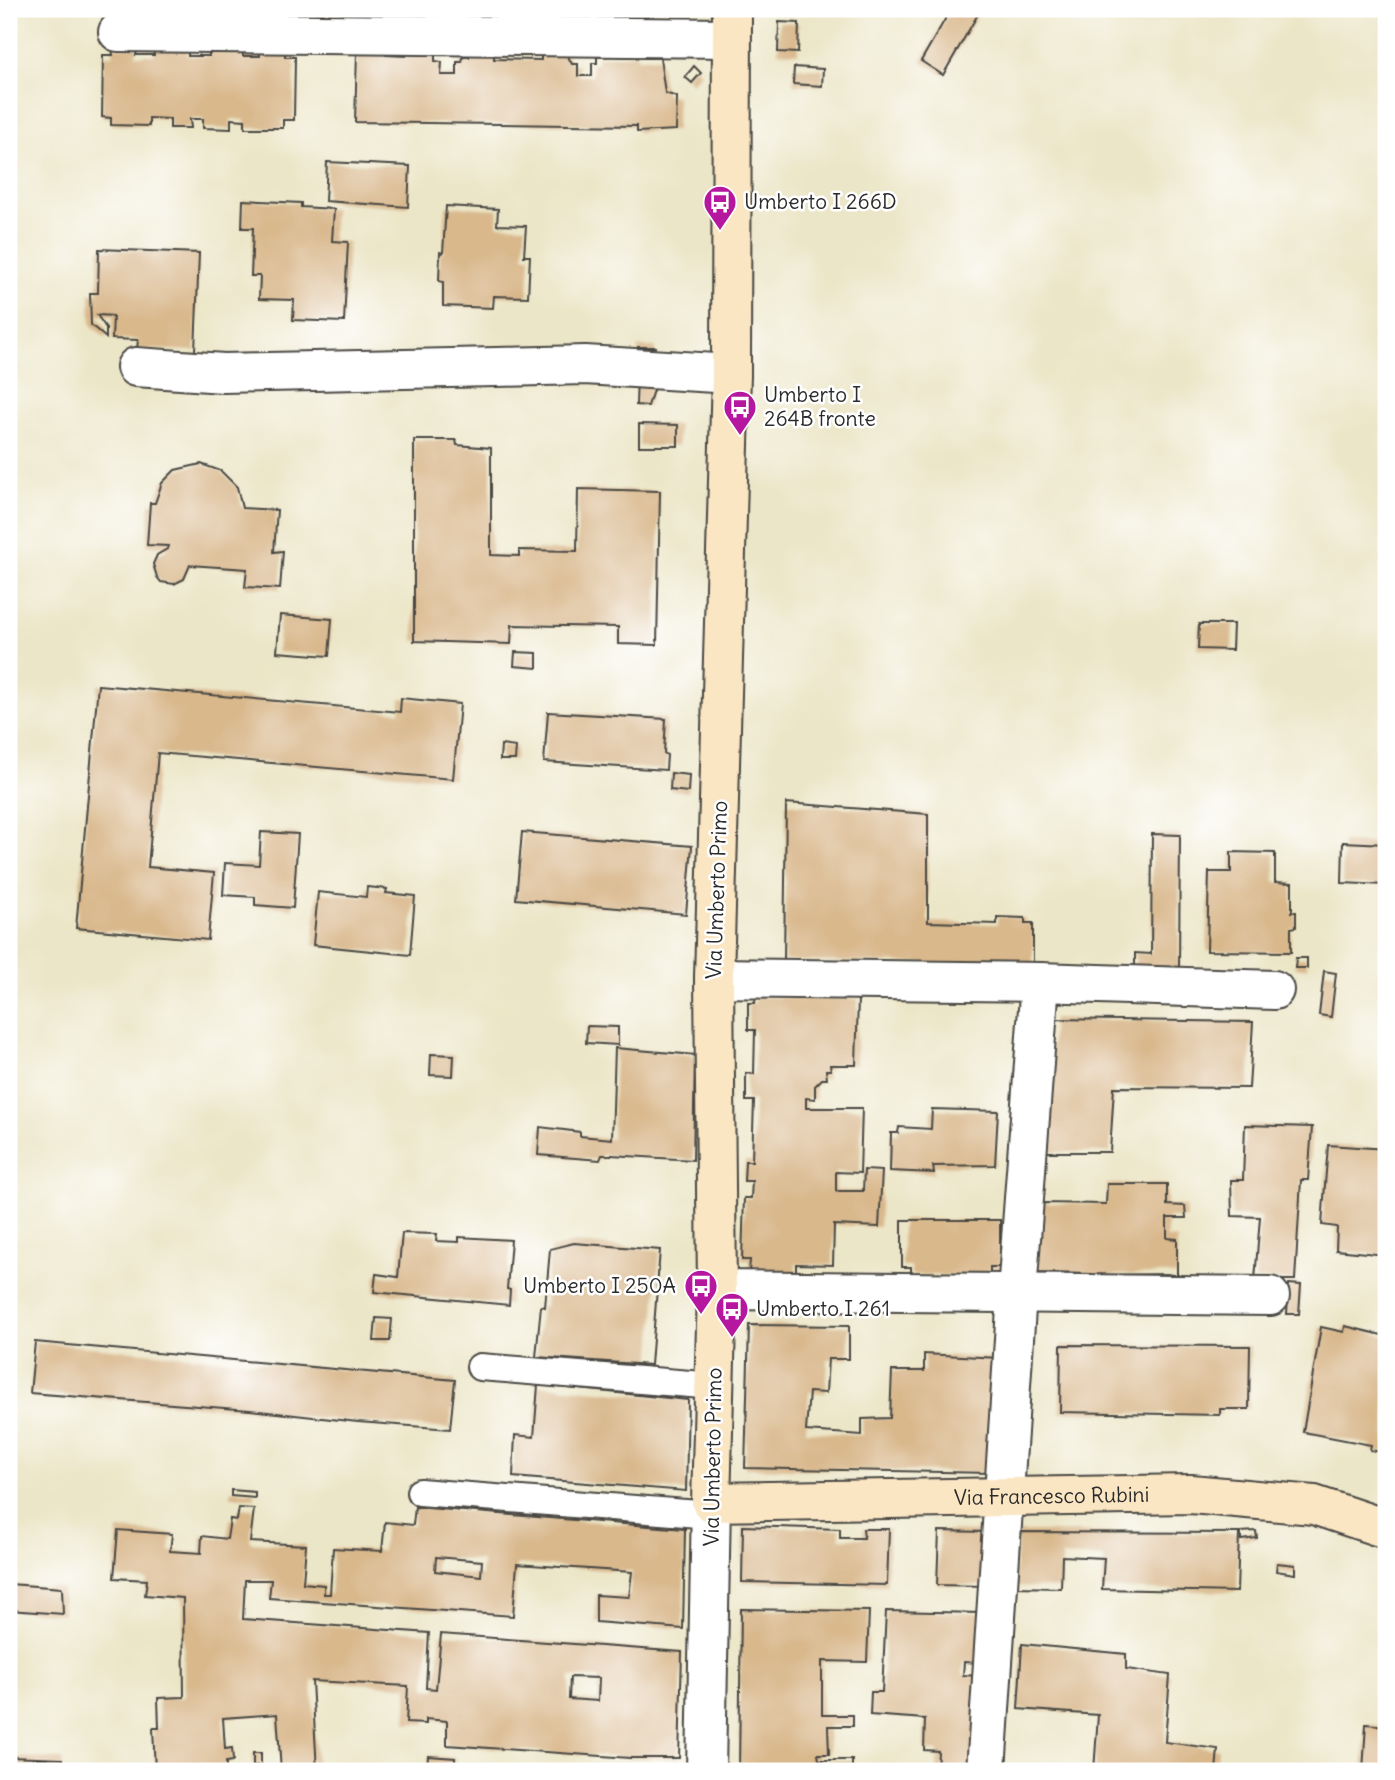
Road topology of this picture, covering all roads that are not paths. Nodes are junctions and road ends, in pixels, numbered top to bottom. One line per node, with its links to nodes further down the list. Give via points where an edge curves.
1 (731, 23): 2 (street); 4 (main road, Via Umberto Primo)
2 (118, 32)
3 (136, 367): 4 (street, via 223,373 585,365)
4 (731, 374): 5 (main road, Via Umberto Primo)
5 (714, 978): 6 (street); 8 (main road, Via Umberto Primo)
6 (1041, 982): 7 (street); 9 (street)
7 (1274, 990)
8 (717, 1290): 9 (street); 12 (main road, Via Umberto Primo)
9 (1017, 1293): 10 (street); 14 (street)
10 (1270, 1296)
11 (480, 1367): 12 (lane)
12 (715, 1386): 15 (main road, Via Umberto Primo)
13 (420, 1492): 15 (lane)
14 (1005, 1499): 15 (main road, Via Francesco Rubini); 16 (main road, Via Francesco Rubini, via 1191,1494 1314,1505); 18 (street)
15 (711, 1509): 17 (street, Via Umberto Primo)
16 (1386, 1529)
17 (706, 1771)
18 (986, 1771)

